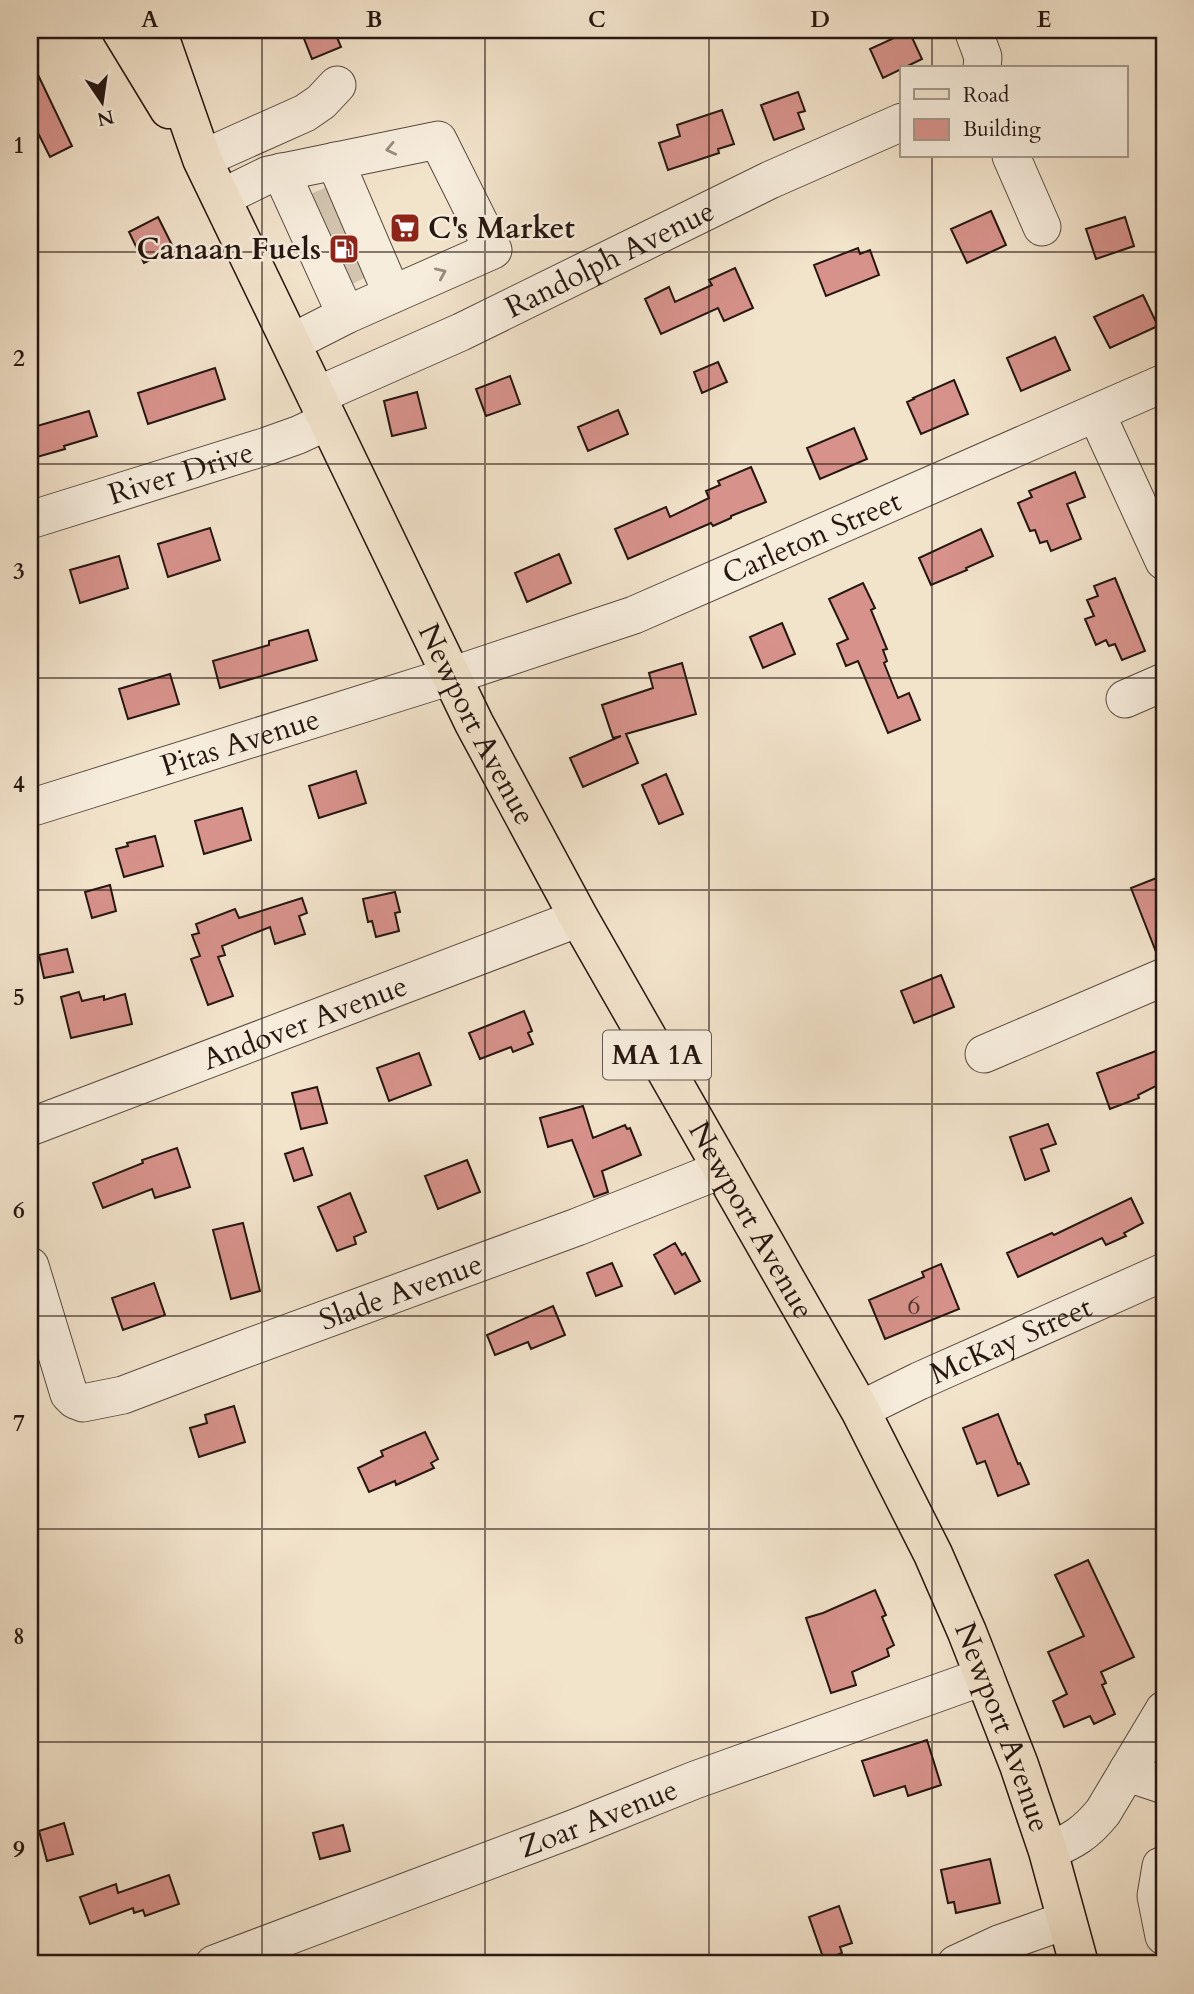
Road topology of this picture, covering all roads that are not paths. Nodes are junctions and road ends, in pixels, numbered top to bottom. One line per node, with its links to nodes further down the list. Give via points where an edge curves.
1 (121, 30): 8 (main road, Newport Avenue / MA 1A)
2 (157, 30): 8 (main road, Newport Avenue / MA 1A)
3 (973, 30): 4 (street)
4 (982, 66)
5 (337, 85): 8 (street, via 305,113)
6 (900, 123): 18 (street, Randolph Avenue, via 770,180 461,332)
7 (1012, 158): 12 (street)
8 (202, 159): 11 (main road, Newport Avenue / MA 1A)
9 (335, 161): 10 (street); 13 (street); 14 (street, one-way to 9, via 492,250 438,139)
10 (281, 172): 11 (street); 13 (street)
11 (221, 198): 16 (main road, Newport Avenue / MA 1A)
12 (1042, 227)
13 (339, 235): 14 (street); 15 (street)
14 (392, 294): 15 (street)
15 (346, 315): 16 (street)
16 (291, 343): 18 (main road, Newport Avenue / MA 1A)
17 (1164, 383): 19 (street, Carleton Street)
18 (322, 408): 20 (street, River Drive, via 298,435); 22 (main road, Newport Avenue / MA 1A)
19 (1096, 413): 21 (street); 22 (street, Carleton Street, via 634,615)
20 (30, 520)
21 (1164, 561)
22 (451, 677): 25 (street, Pitas Avenue); 26 (main road, Newport Avenue / MA 1A)
23 (1164, 682): 24 (street)
24 (1125, 699)
25 (30, 808)
26 (579, 918): 29 (street, Andover Avenue); 30 (main road, Newport Avenue / MA 1A)
27 (1164, 977): 28 (street)
28 (984, 1054)
29 (30, 1127)
30 (723, 1169): 31 (street, Slade Avenue, via 123,1395 96,1401 75,1400 69,1394); 33 (main road, Newport Avenue / MA 1A)
31 (30, 1266)
32 (1164, 1272): 33 (street, McKay Street)
33 (860, 1410): 34 (main road, Newport Avenue / MA 1A, via 933,1554)
34 (985, 1676): 38 (main road, Newport Avenue / MA 1A); 42 (street, Zoar Avenue, via 695,1780)
35 (1164, 1710): 36 (street)
36 (1128, 1770): 37 (street); 38 (street, via 1091,1827)
37 (1164, 1785)
38 (1048, 1851): 40 (main road, Newport Avenue / MA 1A)
39 (1164, 1865): 41 (street, via 1156,1896)
40 (1067, 1920): 43 (street); 44 (main road, Newport Avenue / MA 1A)
41 (1164, 1937)
42 (214, 1964)
43 (956, 1964)
44 (1079, 1964)

